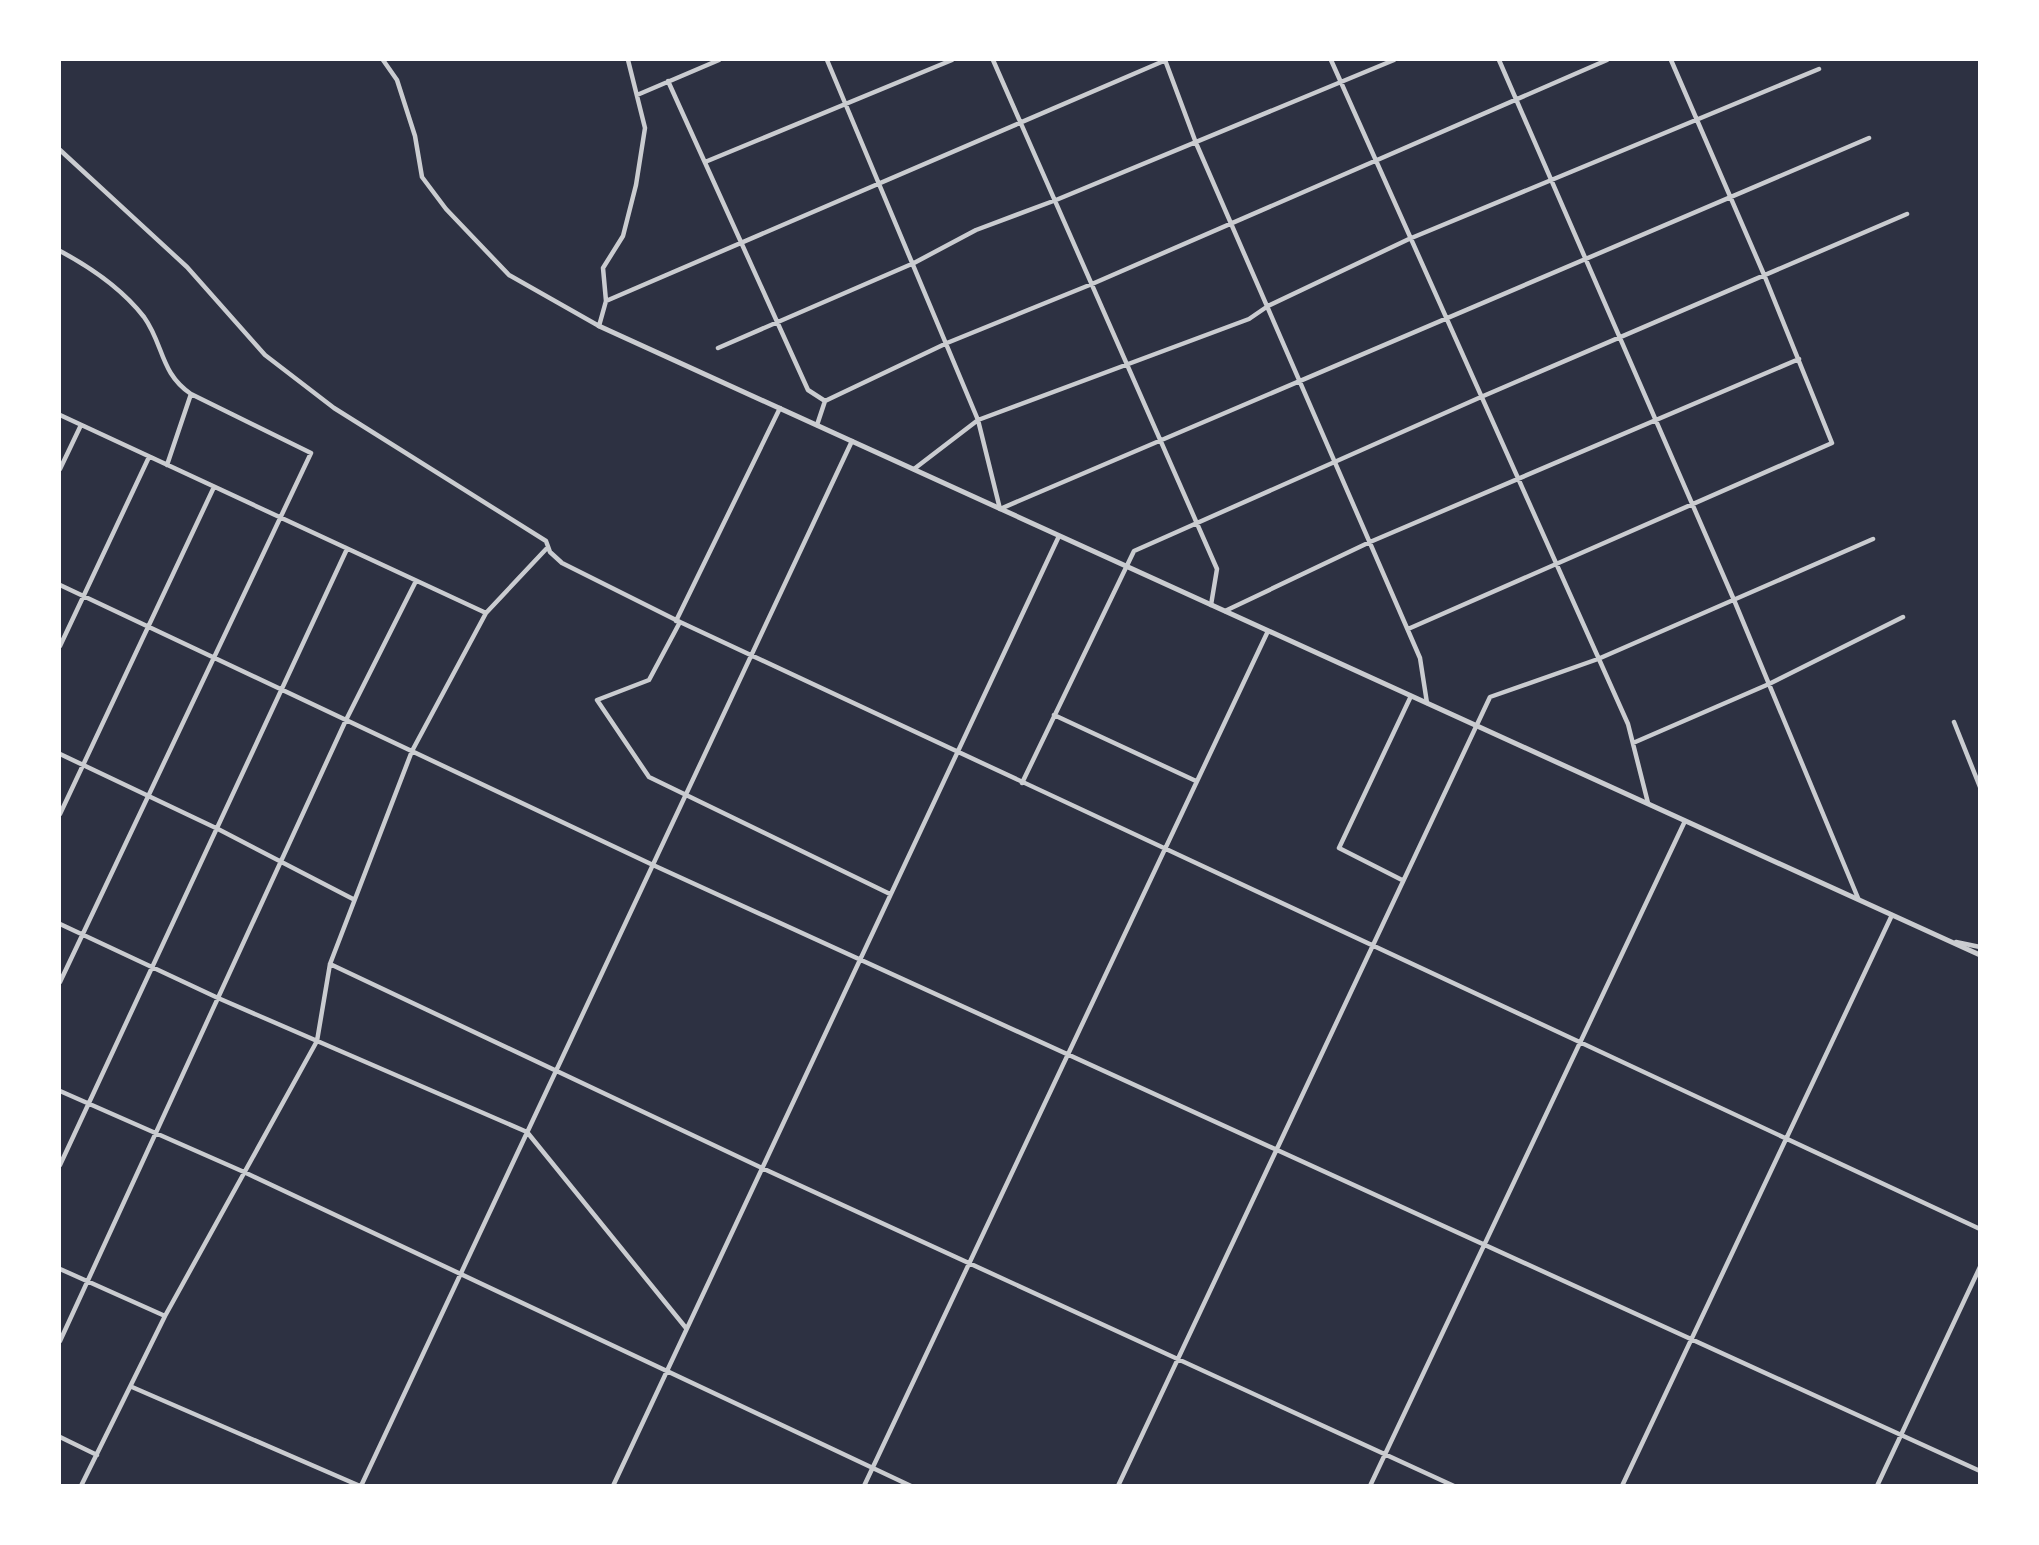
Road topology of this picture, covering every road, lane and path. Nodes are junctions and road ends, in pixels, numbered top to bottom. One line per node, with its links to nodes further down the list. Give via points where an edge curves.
1 (383, 60): 43 (street, via 415,136 422,177 446,209 509,275)
2 (628, 60): 16 (street)
3 (719, 60): 14 (street)
4 (827, 60): 18 (street)
5 (952, 60): 18 (street)
6 (993, 60): 20 (street)
7 (1165, 60): 20 (street); 22 (street)
8 (1331, 60): 15 (street)
9 (1394, 60): 15 (street)
10 (1499, 60): 17 (street)
11 (1607, 60): 17 (street)
12 (1671, 60): 19 (street)
13 (1819, 69): 19 (street)
14 (668, 81): 16 (street); 24 (street)
15 (1341, 81): 22 (street); 25 (street)
16 (637, 95): 39 (street, via 645,128 623,236 603,268)
17 (1516, 99): 25 (street); 26 (street)
18 (846, 105): 24 (street); 27 (street)
19 (1697, 119): 26 (street); 28 (street)
20 (1021, 122): 27 (street); 29 (street)
21 (1870, 138): 28 (street)
22 (1196, 143): 29 (street); 31 (street)
23 (60, 150): 75 (street, via 187,267 265,355 334,408 546,541)
24 (705, 162): 33 (street)
25 (1376, 162): 31 (street); 32 (street)
26 (1550, 179): 32 (street); 35 (street)
27 (879, 182): 33 (street); 36 (street)
28 (1731, 197): 35 (street); 37 (street)
29 (1056, 200): 36 (street, via 976,230); 38 (street)
30 (1907, 214): 37 (street)
31 (1232, 223): 38 (street); 40 (street)
32 (1409, 239): 40 (street); 41 (street)
33 (740, 241): 39 (street); 42 (street)
34 (60, 251): 50 (street, via 129,299 146,320 174,383)
35 (1586, 259): 41 (street); 44 (street)
36 (914, 263): 42 (street); 45 (street)
37 (1766, 277): 44 (street); 47 (street)
38 (1092, 284): 45 (street); 48 (street)
39 (606, 301): 43 (street)
40 (1268, 306): 48 (street, via 1249,319); 49 (street)
41 (1446, 319): 49 (street); 51 (street)
42 (777, 321): 46 (street); 52 (street, via 808,390)
43 (599, 326): 53 (street)
44 (1620, 338): 51 (street); 56 (street)
45 (947, 343): 52 (street); 55 (street)
46 (718, 348)
47 (1799, 359): 56 (street); 68 (street, via 1832,443)
48 (1127, 366): 55 (street); 59 (street)
49 (1300, 381): 59 (street); 62 (street)
50 (191, 394): 63 (street); 70 (street, via 311,453)
51 (1480, 397): 62 (street); 66 (street)
52 (825, 401): 58 (street)
53 (780, 408): 58 (street); 87 (street)
54 (60, 415): 57 (street)
55 (978, 419): 65 (street); 69 (street)
56 (1656, 422): 66 (street); 68 (street)
57 (81, 425): 61 (street); 64 (street)
58 (817, 425): 60 (street)
59 (1160, 440): 69 (street); 71 (street)
60 (852, 441): 65 (street); 93 (street)
61 (149, 457): 63 (street); 81 (street)
62 (1335, 460): 71 (street); 74 (street)
63 (167, 465): 67 (street)
64 (60, 469)
65 (914, 469): 69 (street)
66 (1518, 479): 74 (street); 77 (street)
67 (214, 486): 70 (street); 88 (street)
68 (1691, 502): 77 (street); 82 (street)
69 (1000, 509): 72 (street)
70 (280, 517): 76 (street); 92 (street)
71 (1196, 522): 78 (street, via 1134,551); 83 (street, via 1217,569)
72 (1059, 536): 78 (street); 105 (street)
73 (1873, 539): 82 (street)
74 (1370, 542): 84 (street); 89 (street)
75 (548, 547): 85 (street); 87 (street, via 562,563)
76 (347, 548): 79 (street); 96 (street)
77 (1556, 565): 89 (street); 94 (street)
78 (1125, 566): 83 (street); 99 (street)
79 (416, 580): 85 (street); 100 (street)
80 (60, 585): 81 (street)
81 (83, 596): 88 (street); 91 (street)
82 (1734, 600): 94 (street); 95 (street)
83 (1211, 605): 84 (street)
84 (1225, 611): 90 (street)
85 (486, 613): 104 (street)
86 (1903, 617): 95 (street)
87 (678, 622): 93 (street); 112 (street, via 649,680 597,700 649,777)
88 (148, 627): 92 (street); 107 (street)
89 (1408, 629): 98 (street, via 1420,658)
90 (1268, 631): 97 (street); 108 (street)
91 (60, 646)
92 (213, 657): 96 (street); 111 (street)
93 (751, 657): 105 (street); 112 (street)
94 (1598, 659): 102 (street, via 1490,697); 103 (street)
95 (1769, 684): 103 (street); 123 (street)
96 (283, 691): 100 (street); 116 (street)
97 (1411, 696): 98 (street); 120 (street, via 1339,848)
98 (1427, 703): 102 (street)
99 (1054, 715): 108 (street); 109 (street)
100 (346, 720): 104 (street); 118 (street)
101 (1954, 722): 110 (street)
102 (1475, 725): 113 (street); 120 (street)
103 (1633, 743): 113 (street)
104 (412, 751): 119 (street); 122 (street)
105 (957, 752): 109 (street); 121 (street)
106 (60, 754): 107 (street)
107 (83, 765): 111 (street); 114 (street)
108 (1196, 781): 117 (street)
109 (1021, 783): 117 (street)
110 (1979, 787)
111 (147, 796): 116 (street); 126 (street)
112 (685, 796): 119 (street); 121 (street)
113 (1648, 804): 115 (street)
114 (60, 814)
115 (1685, 821): 123 (street); 137 (street)
116 (218, 829): 118 (street); 133 (street)
117 (1164, 849): 128 (street); 138 (street)
118 (281, 861): 122 (street); 135 (street)
119 (653, 865): 131 (street); 139 (street)
120 (1402, 880): 128 (street)
121 (890, 894): 131 (street)
122 (353, 899): 132 (street)
123 (1858, 900): 124 (street)
124 (1892, 915): 127 (street); 144 (street)
125 (60, 924): 126 (street)
126 (82, 935): 133 (street); 134 (street)
127 (1947, 940): 129 (street); 130 (street)
128 (1371, 946): 137 (street); 145 (street)
129 (1979, 947)
130 (1979, 955)
131 (860, 960): 138 (street); 147 (street)
132 (330, 964): 136 (street); 139 (street)
133 (152, 968): 135 (street); 141 (street)
134 (60, 982)
135 (218, 998): 136 (street); 143 (street)
136 (317, 1041): 142 (street); 148 (street)
137 (1580, 1042): 144 (street); 150 (street)
138 (1067, 1055): 145 (street); 151 (street)
139 (555, 1070): 142 (street); 147 (street)
140 (60, 1091): 141 (street)
141 (88, 1104): 143 (street); 146 (street)
142 (527, 1132): 154 (street); 157 (street)
143 (154, 1135): 148 (street); 155 (street)
144 (1786, 1139): 149 (street); 159 (street)
145 (1275, 1150): 150 (street); 160 (street)
146 (60, 1165)
147 (762, 1168): 151 (street); 157 (street)
148 (244, 1172): 154 (street); 156 (street)
149 (1979, 1228)
150 (1484, 1245): 159 (street); 165 (street)
151 (969, 1263): 160 (street); 167 (street)
152 (1979, 1267): 163 (street)
153 (60, 1269): 155 (street)
154 (459, 1276): 161 (street); 170 (street)
155 (87, 1281): 156 (street); 158 (street)
156 (165, 1316): 162 (street)
157 (686, 1328): 161 (street)
158 (60, 1340)
159 (1691, 1340): 163 (street); 177 (street)
160 (1177, 1359): 165 (street); 174 (street)
161 (667, 1370): 167 (street); 171 (street)
162 (132, 1387): 166 (street); 170 (street)
163 (1900, 1435): 168 (street); 178 (street)
164 (60, 1437): 166 (street)
165 (1385, 1454): 175 (street); 176 (street)
166 (97, 1455): 169 (street)
167 (872, 1468): 172 (street); 173 (street)
168 (1979, 1471)
169 (81, 1486)
170 (360, 1486)
171 (613, 1486)
172 (864, 1486)
173 (911, 1486)
174 (1118, 1486)
175 (1370, 1486)
176 (1454, 1486)
177 (1622, 1486)
178 (1877, 1486)

